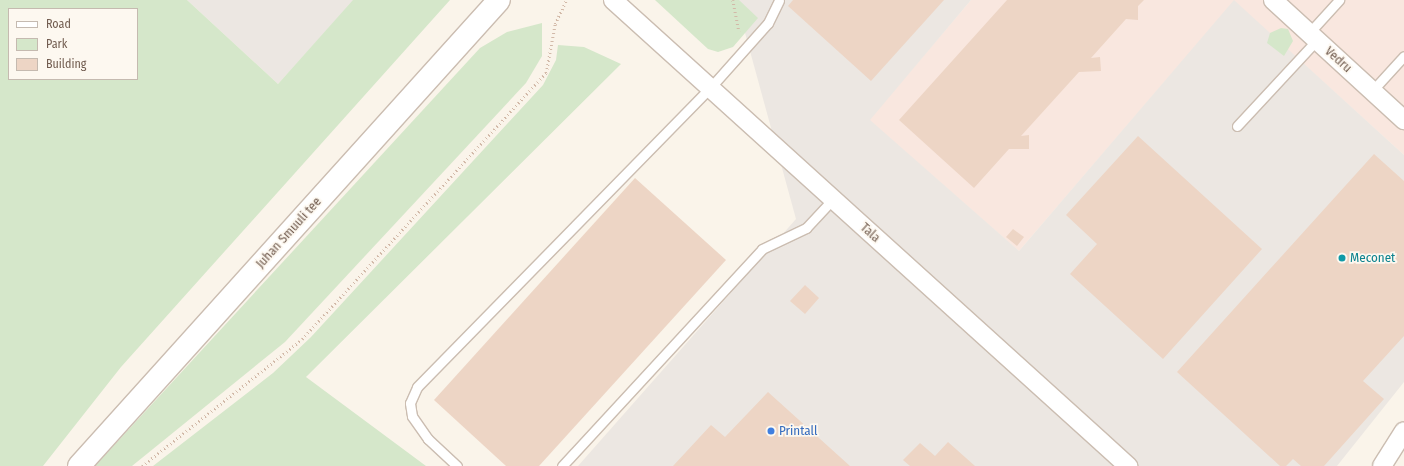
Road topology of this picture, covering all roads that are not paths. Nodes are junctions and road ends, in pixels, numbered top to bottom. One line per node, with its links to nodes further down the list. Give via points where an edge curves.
1 (498, 0): 14 (main road, Juhan Smuuli tee)
2 (613, 0): 8 (street, Tala)
3 (780, 0): 8 (lane, via 768,23)
4 (1273, 0): 6 (street, Vedru)
5 (1339, 0): 6 (lane)
6 (1313, 37): 9 (street, Vedru); 11 (lane)
7 (1404, 56): 9 (lane)
8 (710, 88): 12 (street, Tala); 15 (lane, via 417,387 410,403 412,416 428,438)
9 (1372, 91): 10 (street, Vedru)
10 (1404, 120)
11 (1237, 126)
12 (833, 199): 16 (lane, via 806,228 762,249); 17 (street, Tala)
13 (1404, 431): 18 (street)
14 (79, 466)
15 (457, 466)
16 (562, 466)
17 (1128, 466)
18 (1382, 466)

